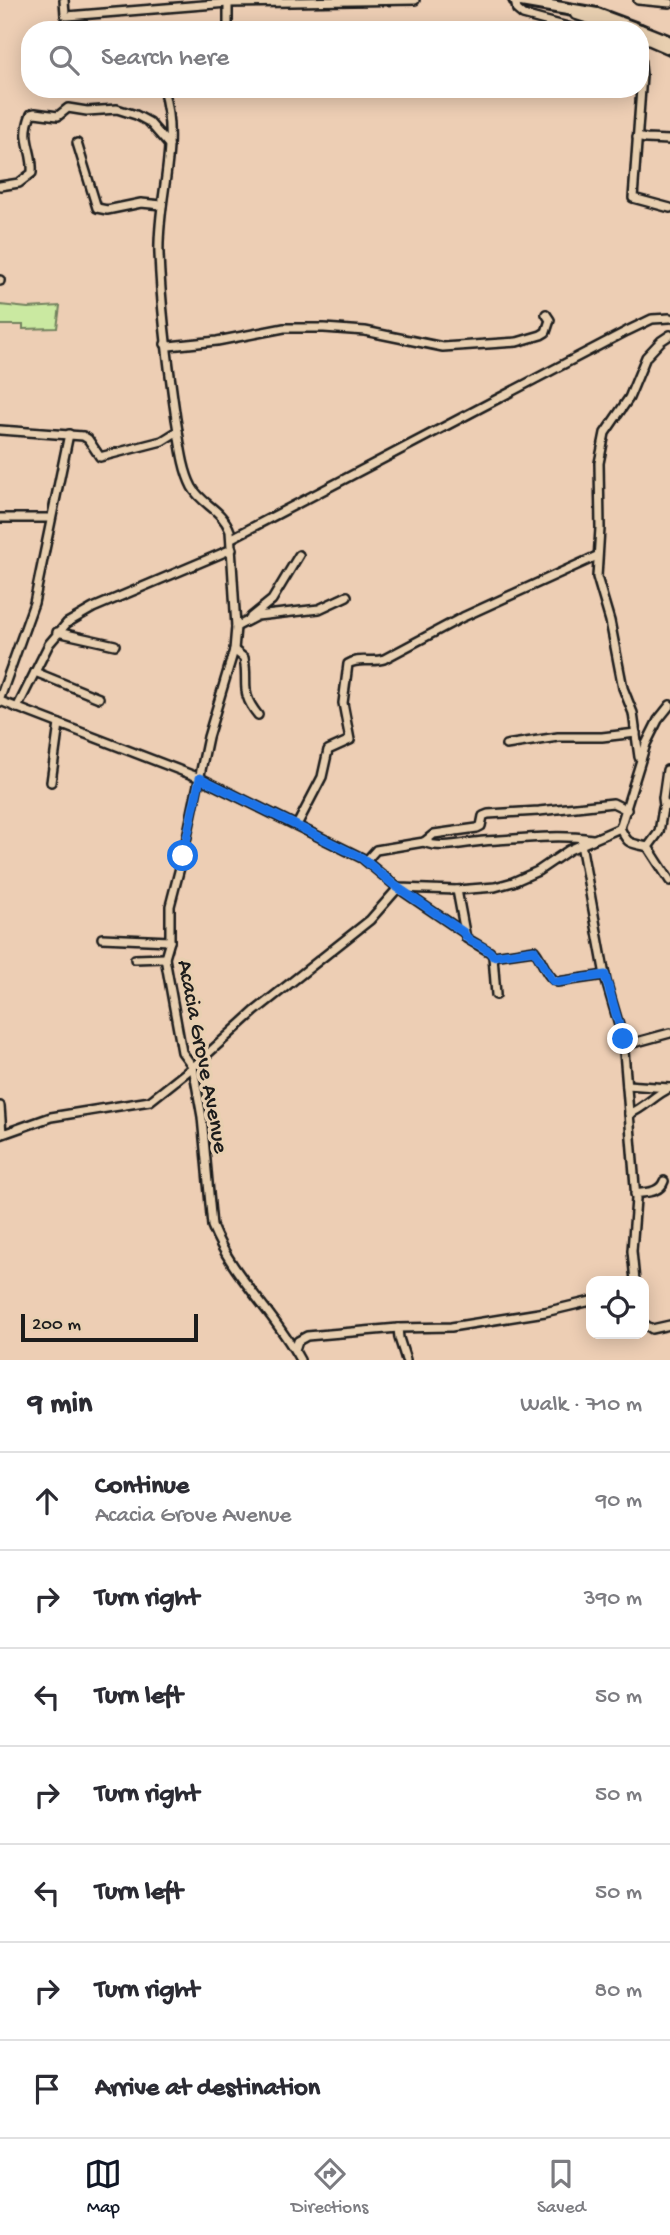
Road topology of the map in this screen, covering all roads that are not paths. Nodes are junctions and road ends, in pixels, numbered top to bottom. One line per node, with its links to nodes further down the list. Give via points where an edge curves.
1 (64, 0): 7 (street, via 67,16)
2 (415, 0): 5 (street)
3 (515, 0): 8 (main road); 11 (street, via 523,15)
4 (638, 0): 6 (street)
5 (277, 1): 7 (street)
6 (647, 1): 9 (street)
7 (228, 3): 10 (street)
8 (560, 3): 12 (street, via 559,10); 13 (main road)
9 (670, 3)
10 (228, 21)
11 (545, 21)
12 (593, 21)
13 (616, 21)
14 (649, 34): 16 (main road)
15 (649, 41): 17 (street)
16 (670, 42)
17 (670, 50)
18 (165, 98): 23 (street)
19 (640, 98): 20 (street)
20 (637, 136): 21 (street); 26 (street, via 633,198)
21 (670, 139)
22 (77, 143): 25 (street, via 97,208)
23 (169, 145): 24 (street, via 149,122 117,108 68,108 58,116 35,113 25,136 32,173 19,183); 25 (street)
24 (0, 186)
25 (162, 205): 30 (street, via 159,253)
26 (670, 208)
27 (547, 314): 30 (street, via 546,332 517,342 434,347 355,329 284,328 217,341)
28 (670, 318): 36 (street, via 652,319 627,331)
29 (670, 335): 39 (street, via 646,357 600,448)
30 (165, 344): 32 (street)
31 (0, 430): 33 (street)
32 (178, 431): 33 (street, via 162,441 100,457 86,437); 36 (street, via 192,486 226,521)
33 (69, 434): 35 (street)
34 (0, 518): 35 (street)
35 (51, 518): 48 (street, via 34,603)
36 (232, 538): 37 (street)
37 (232, 549): 42 (street); 43 (street, via 93,608)
38 (299, 555): 41 (street, via 272,600)
39 (597, 556): 53 (street, via 599,587); 61 (street, via 473,612 384,659 348,664 343,703 350,740 328,750 318,786)
40 (347, 596): 41 (street, via 319,609)
41 (250, 618): 42 (street)
42 (236, 627): 45 (street)
43 (57, 632): 44 (street); 46 (street)
44 (115, 645)
45 (234, 650): 51 (street, via 244,658 246,699); 57 (street, Acacia Grove Avenue)
46 (35, 672): 47 (street); 50 (street)
47 (99, 698)
48 (0, 699): 50 (street)
49 (670, 705): 55 (street)
50 (17, 708): 52 (street)
51 (258, 715)
52 (59, 724): 57 (street); 58 (street)
53 (636, 733): 54 (street); 55 (street)
54 (506, 745)
55 (640, 762): 60 (street)
56 (667, 770): 59 (street, via 663,798)
57 (200, 778): 61 (street); 73 (street, Acacia Grove Avenue, via 170,906)
58 (51, 782)
59 (667, 805): 66 (street, via 659,832)
60 (627, 810): 62 (street); 64 (street, via 613,803 488,814 477,828 434,834)
61 (297, 825): 67 (street)
62 (620, 828): 63 (street); 66 (street, via 632,845)
63 (593, 839): 64 (street); 65 (street)
64 (424, 842): 67 (street, via 376,850)
65 (581, 844): 70 (street, via 524,878 495,887); 77 (street)
66 (648, 846): 68 (street)
67 (366, 861): 69 (street)
68 (670, 881)
69 (398, 888): 70 (street); 71 (street); 81 (street, via 370,920 254,1011)
70 (457, 890): 71 (street)
71 (463, 932): 74 (street)
72 (102, 939): 73 (street)
73 (170, 941): 75 (street, Acacia Grove Avenue)
74 (493, 956): 77 (street, via 534,950 557,982); 78 (street)
75 (165, 958): 76 (street); 81 (street, Acacia Grove Avenue, via 183,1052)
76 (135, 959)
77 (605, 975): 80 (street)
78 (496, 995)
79 (670, 1033): 80 (street)
80 (622, 1046): 82 (street)
81 (193, 1067): 86 (street, via 150,1101 51,1117); 94 (street, Acacia Grove Avenue, via 212,1226)
82 (627, 1085): 83 (street); 85 (street)
83 (670, 1088): 85 (street)
84 (0, 1106): 86 (street)
85 (629, 1114): 88 (street)
86 (1, 1134)
87 (664, 1181): 88 (street, via 657,1190)
88 (635, 1194): 89 (street)
89 (634, 1276)
90 (586, 1302): 93 (street, via 451,1327)
91 (670, 1325): 92 (street)
92 (649, 1327)
93 (398, 1328): 94 (street, via 307,1336 298,1341); 96 (street)
94 (295, 1350): 95 (street, Acacia Grove Avenue)
95 (300, 1360)
96 (406, 1360)

